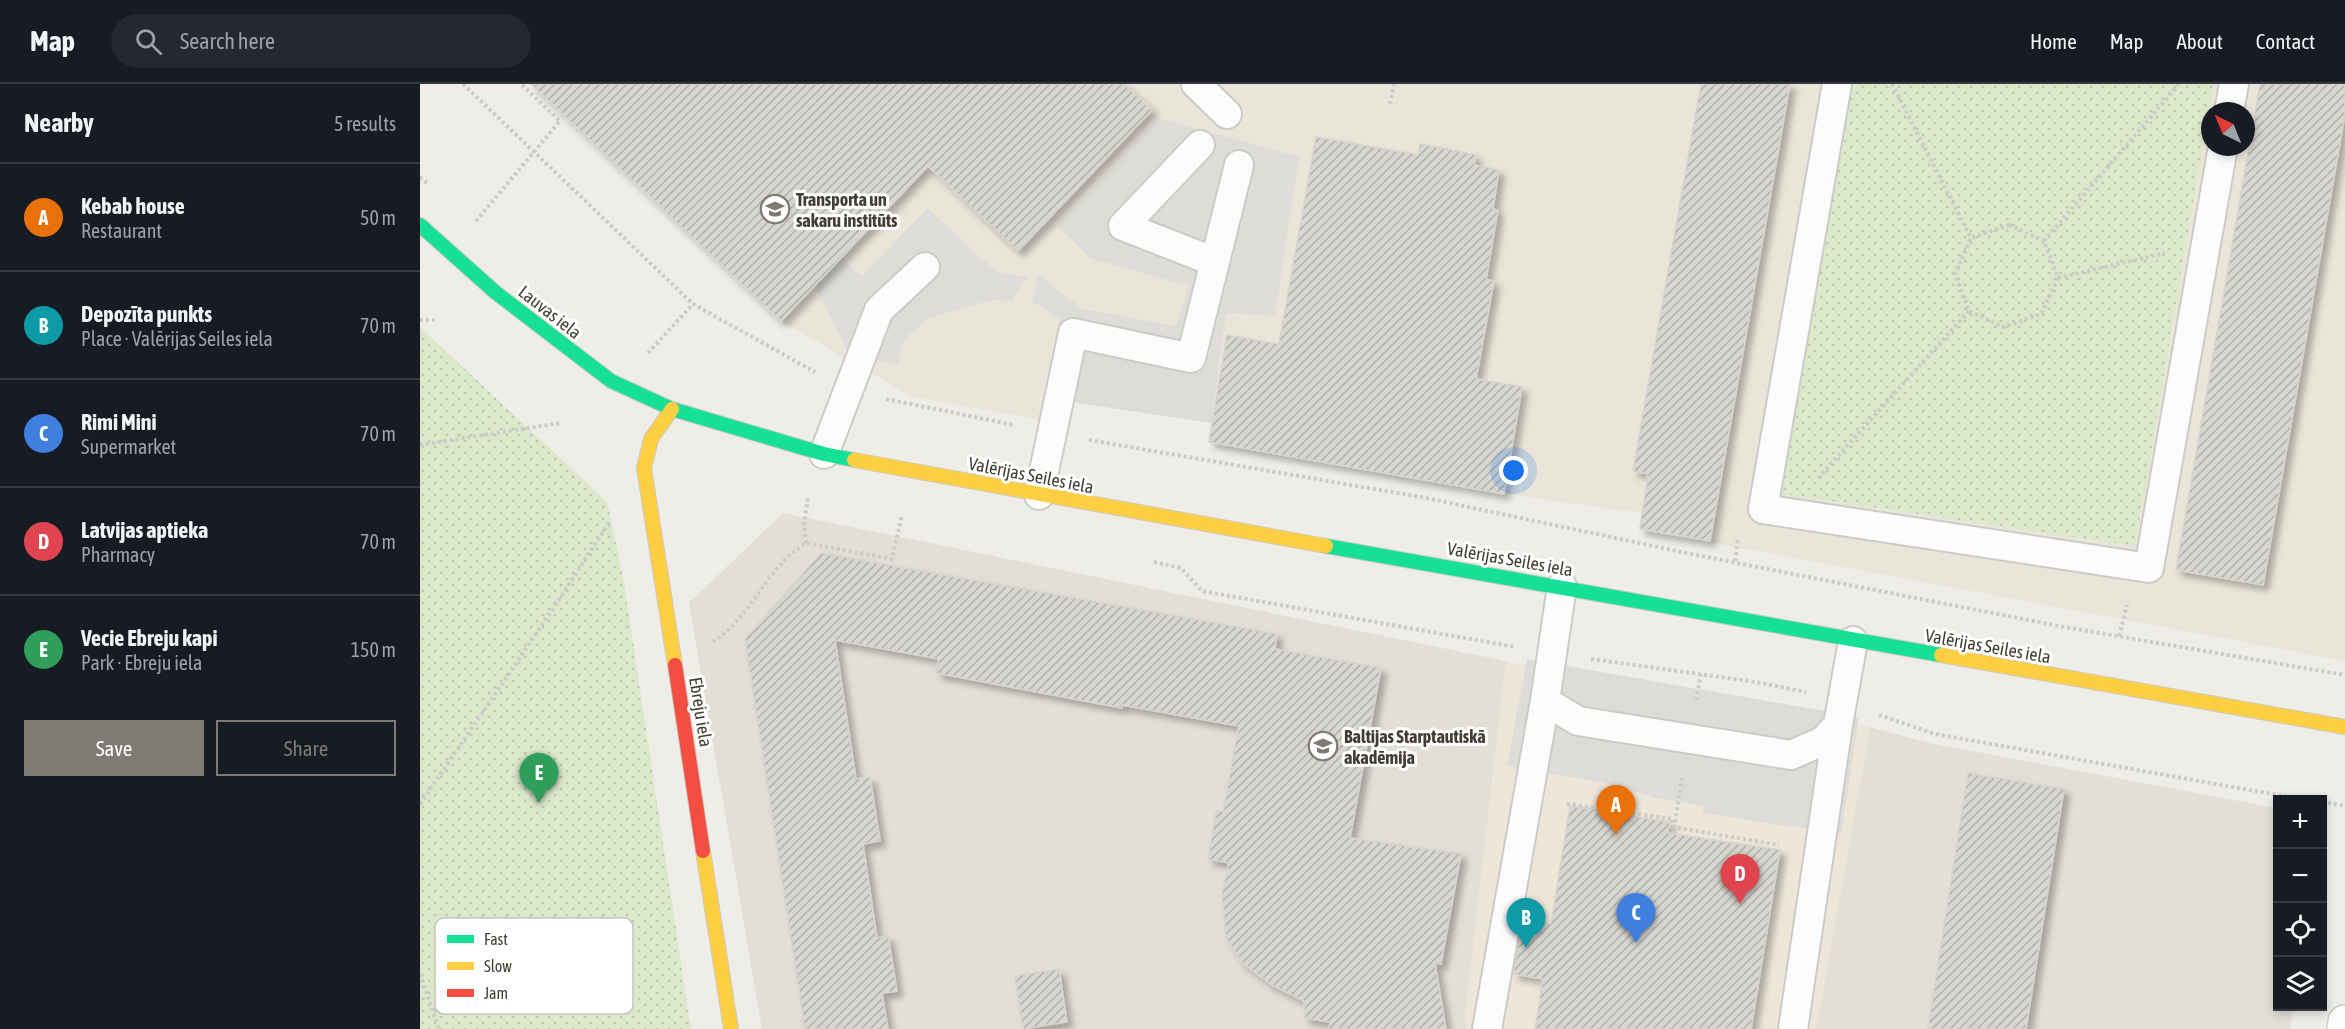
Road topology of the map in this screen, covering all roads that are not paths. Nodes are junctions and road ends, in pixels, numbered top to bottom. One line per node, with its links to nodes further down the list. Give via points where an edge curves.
1 (1196, 84): 5 (lane)
2 (1836, 84): 7 (lane, via 1763,509 2149,568)
3 (2234, 84): 4 (lane)
4 (2231, 102)
5 (1227, 114)
6 (1200, 145): 10 (lane, via 1123,226)
7 (2221, 156)
8 (1239, 165): 10 (lane)
9 (420, 225): 12 (street, Lauvas iela, via 548,334 620,384)
10 (1215, 262): 14 (lane, via 1191,358 1073,333)
11 (925, 267): 13 (lane, via 879,310)
12 (672, 409): 13 (street, Valērijas Seiles iela); 21 (street, Ebreju iela, via 651,438 644,468)
13 (824, 453): 14 (street, Valērijas Seiles iela)
14 (1039, 495): 15 (street, Valērijas Seiles iela)
15 (1562, 586): 16 (street, Valērijas Seiles iela); 17 (lane)
16 (1853, 640): 18 (lane); 19 (street, Valērijas Seiles iela)
17 (1545, 701): 18 (lane, via 1578,721 1791,755 1823,741); 22 (lane)
18 (1841, 712): 23 (lane)
19 (2345, 727)
20 (2345, 1022): 24 (street)
21 (731, 1029)
22 (1487, 1029)
23 (1793, 1029)
24 (2344, 1029)

